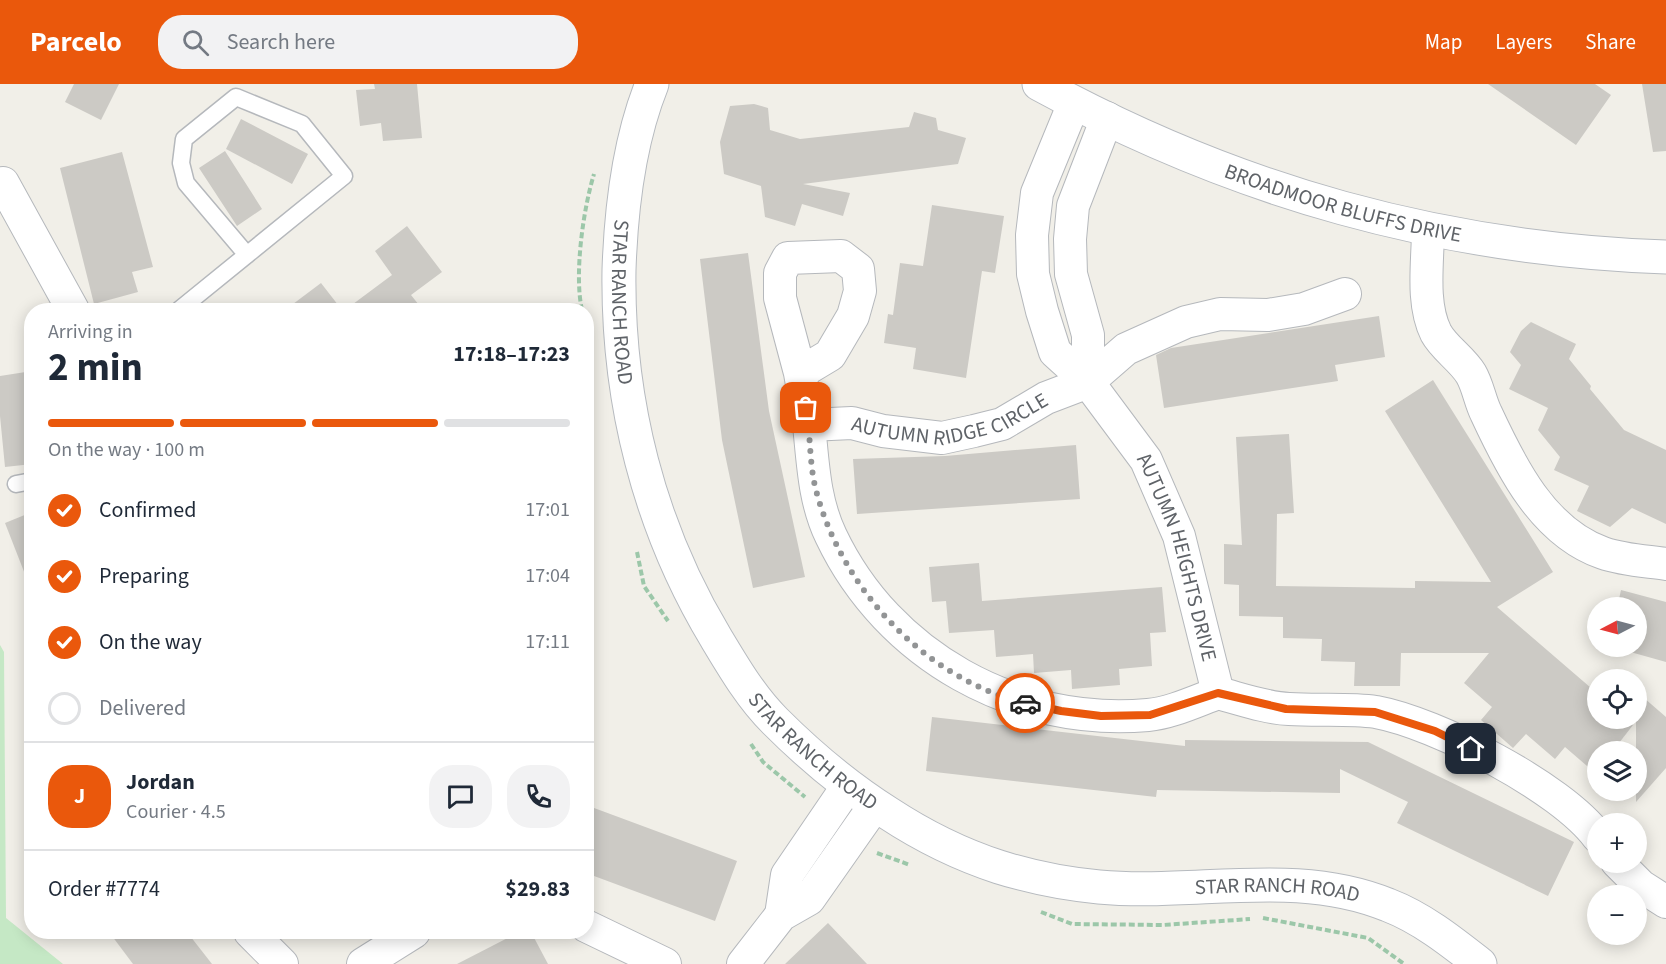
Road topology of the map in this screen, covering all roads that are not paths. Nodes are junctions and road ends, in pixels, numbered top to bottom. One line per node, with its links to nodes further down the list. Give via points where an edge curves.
1 (652, 84): 17 (street, STAR RANCH ROAD, via 633,154 620,227 619,301 634,436 675,565 735,670 774,720)
2 (1039, 84): 3 (street, BROADMOOR BLUFFS DRIVE)
3 (1074, 103): 4 (street, BROADMOOR BLUFFS DRIVE); 13 (street, AUTUMN HEIGHTS DRIVE, via 1037,193 1033,274 1055,352)
4 (1107, 118): 6 (street, BROADMOOR BLUFFS DRIVE, via 1152,142 1302,198); 13 (street, via 1073,206 1070,239 1071,274 1088,335)
5 (1, 176): 10 (street)
6 (1428, 229): 8 (street, BROADMOOR BLUFFS DRIVE, via 1492,242 1590,254); 15 (street, via 1428,309 1436,334 1472,375 1485,411 1536,501 1576,541 1611,555)
7 (247, 255): 7 (lane, via 344,176 302,124 236,97 184,139 181,163 186,183); 11 (lane)
8 (1666, 257)
9 (1345, 294): 13 (street, via 1292,311 1220,314 1186,322 1126,349)
10 (70, 303)
11 (188, 303)
12 (800, 373): 14 (street)
13 (1088, 382): 14 (street, AUTUMN RIDGE CIRCLE, via 1046,398 1002,424 942,438 852,423); 16 (street, AUTUMN HEIGHTS DRIVE, via 1146,460 1179,536)
14 (809, 425): 16 (street, via 816,492 830,535 882,613 911,643 945,667 983,688 1021,702 1101,716 1150,715)
15 (1666, 564)
16 (1218, 693): 19 (street, via 1286,709 1375,712 1414,723 1530,781 1568,807)
17 (847, 787): 18 (street, STAR RANCH ROAD); 22 (street, via 787,875)
18 (875, 805): 22 (street, via 809,899); 30 (street, STAR RANCH ROAD, via 944,847 1000,867 1052,879 1100,887 1292,884 1343,890 1390,905 1434,930)
19 (1587, 826)
20 (1628, 873): 21 (street)
21 (1666, 902)
22 (781, 915): 29 (street)
23 (594, 930): 28 (street)
24 (257, 939): 26 (street)
25 (403, 939): 27 (street)
26 (282, 964)
27 (363, 964)
28 (665, 964)
29 (743, 964)
30 (1480, 964)

